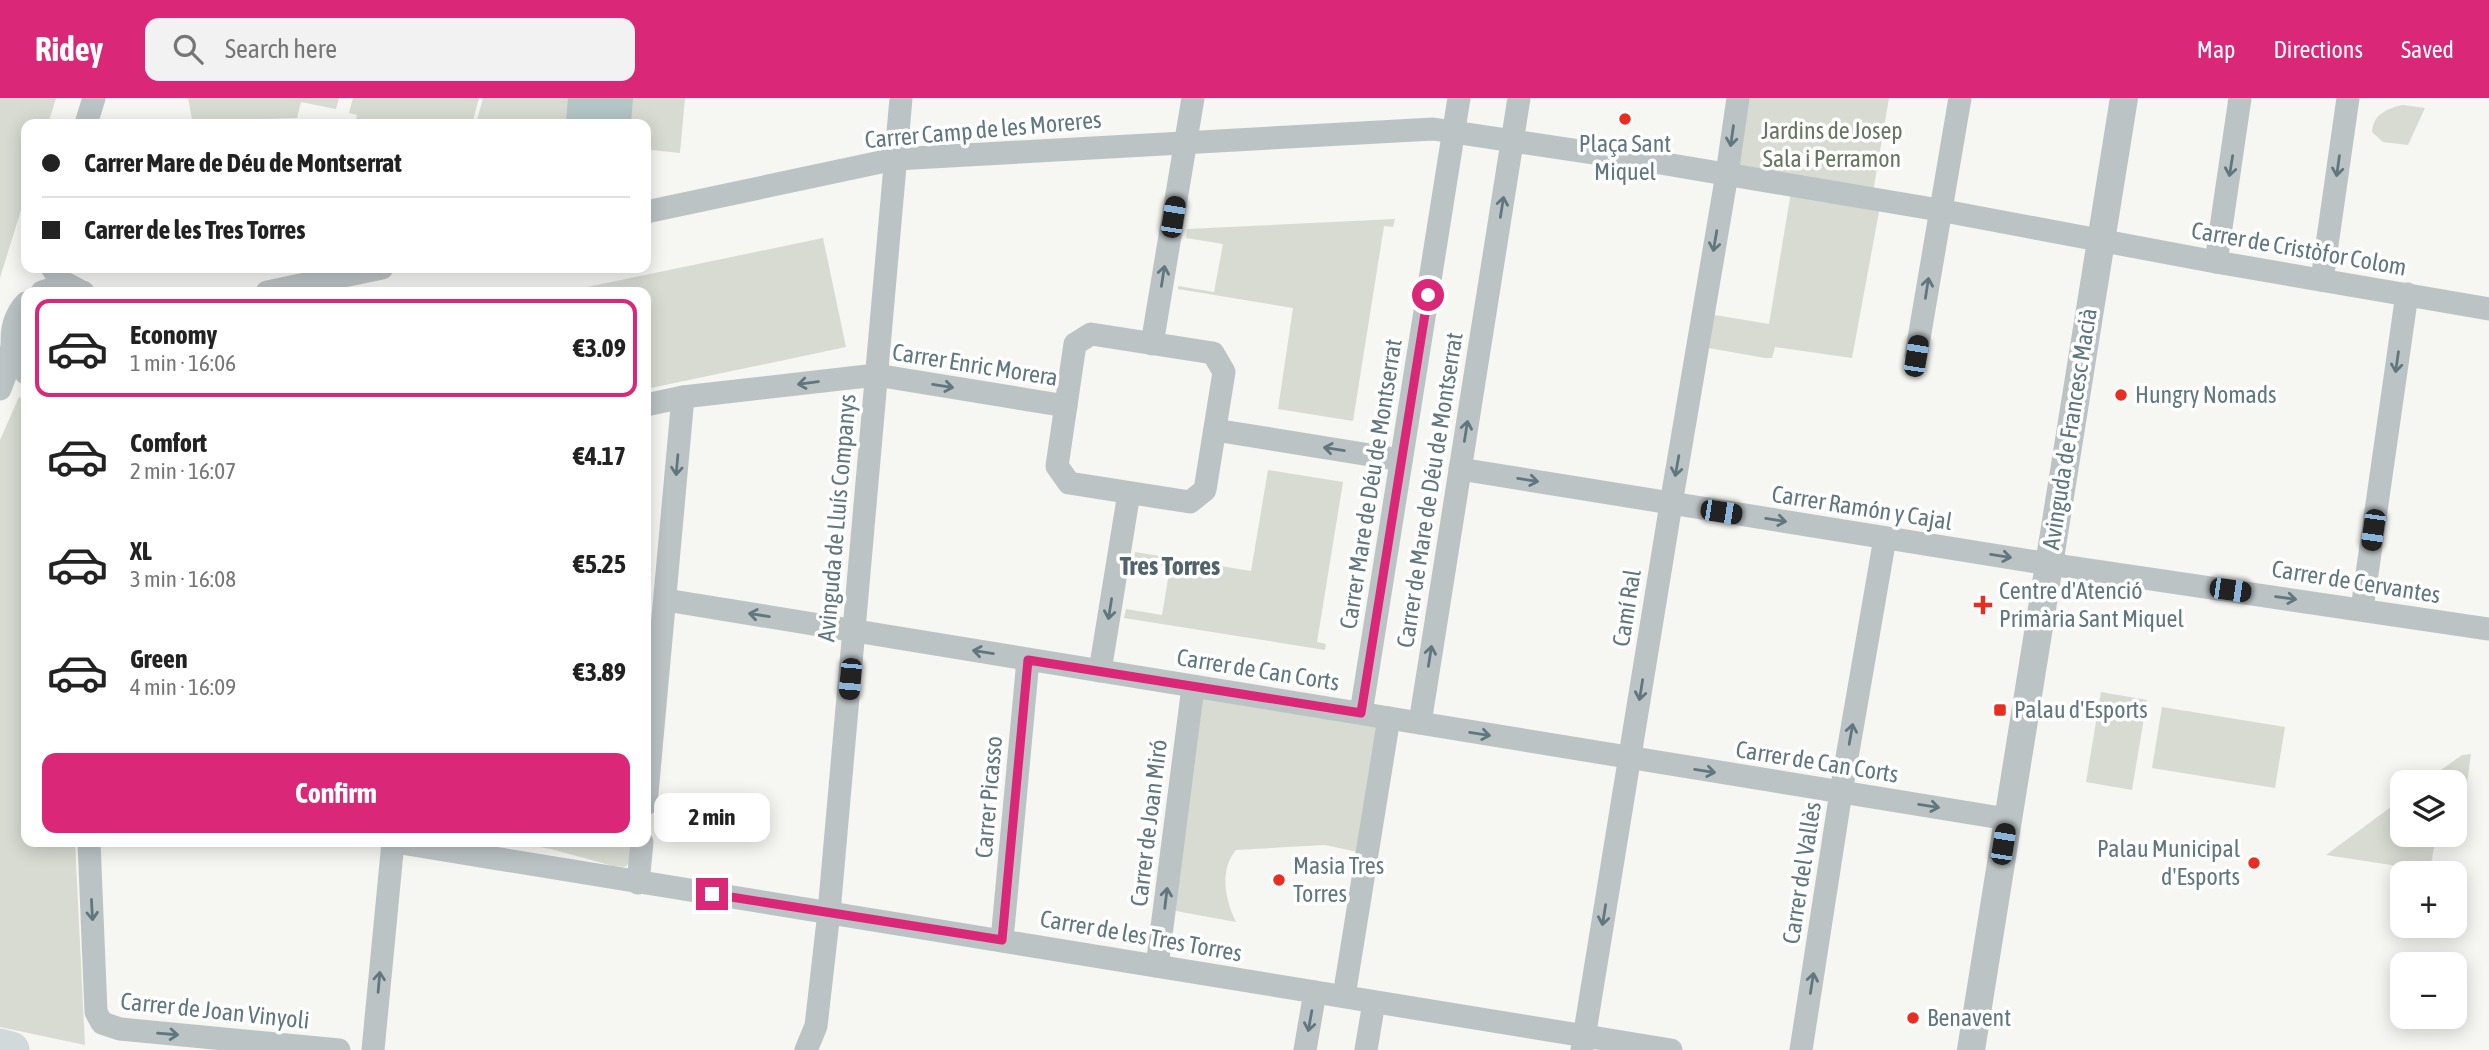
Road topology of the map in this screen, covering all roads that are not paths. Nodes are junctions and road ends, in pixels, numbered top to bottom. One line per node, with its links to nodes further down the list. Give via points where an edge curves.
1 (94, 98): 11 (street)
2 (901, 98): 15 (street, Avinguda de Lluís Companys)
3 (1193, 98): 14 (street)
4 (1459, 98): 12 (street, Carrer Mare de Déu de Montserrat)
5 (1520, 98): 13 (street, Carrer de Mare de Déu de Montserrat)
6 (1738, 98): 16 (street, Camí Ral, one-way to 16)
7 (1960, 98): 17 (street)
8 (2124, 98): 19 (street, Avinguda de Francesc Macià)
9 (2240, 98): 20 (street, one-way to 20)
10 (2348, 98): 23 (street, one-way to 23)
11 (88, 119)
12 (1454, 131): 13 (street, Carrer Camp de les Moreres); 14 (street, Carrer Camp de les Moreres); 40 (street, Carrer Mare de Déu de Montserrat)
13 (1513, 140): 16 (street, Carrer Camp de les Moreres); 41 (street, Carrer de Mare de Déu de Montserrat, one-way to 13)
14 (1186, 141): 15 (street, Carrer Camp de les Moreres); 29 (street, one-way to 14)
15 (895, 159): 18 (street, Carrer Camp de les Moreres); 33 (street, Avinguda de Lluís Companys)
16 (1727, 174): 17 (street, Carrer de Cristòfor Colom); 43 (street, Camí Ral, one-way to 43)
17 (1939, 210): 19 (street, Carrer de Cristòfor Colom); 31 (street, one-way to 17)
18 (651, 211)
19 (2100, 239): 20 (street, Carrer de Cristòfor Colom); 45 (street, Avinguda de Francesc Macià)
20 (2216, 262): 23 (street, Carrer de Cristòfor Colom)
21 (56, 273): 24 (street)
22 (359, 273): 25 (street)
23 (2322, 280): 26 (street, Carrer de Cristòfor Colom)
24 (73, 287)
25 (291, 287)
26 (2407, 294): 27 (street, Carrer de Cristòfor Colom); 47 (street, one-way to 47)
27 (2489, 309)
28 (21, 312): 30 (street, via 15,320)
29 (1152, 344): 38 (street, via 1091,334 1075,344); 39 (street, via 1213,353 1224,372)
30 (12, 345): 32 (street); 35 (street)
31 (1916, 356)
32 (21, 368)
33 (876, 375): 36 (street, Carrer Enric Morera, one-way to 36); 38 (street, Carrer Enric Morera, one-way to 38); 49 (street, Avinguda de Lluís Companys)
34 (21, 377): 35 (street, via 10,379)
35 (0, 389)
36 (683, 397): 37 (street, Carrer Enric Morera); 46 (street, one-way to 46)
37 (651, 404)
38 (1066, 407): 42 (street, via 1057,466 1069,483)
39 (1214, 429): 40 (street, one-way to 39); 42 (street, via 1205,490 1190,502)
40 (1401, 460): 53 (street, Carrer Mare de Déu de Montserrat)
41 (1460, 469): 43 (street, Carrer Ramón y Cajal, one-way to 43); 55 (street, Carrer de Mare de Déu de Montserrat, one-way to 41)
42 (1129, 493): 51 (street, one-way to 51)
43 (1671, 504): 44 (street, Carrer Ramón y Cajal, one-way to 44); 57 (street, Camí Ral, one-way to 57)
44 (1885, 538): 45 (street, Carrer Ramón y Cajal, one-way to 45); 58 (street, Carrer del Vallès, one-way to 44)
45 (2049, 564): 47 (street, Carrer de Cervantes, one-way to 47); 59 (street, Avinguda de Francesc Macià)
46 (666, 600): 49 (street, Carrer de Can Corts, one-way to 46); 56 (street)
47 (2362, 609): 48 (street, Carrer de Cervantes)
48 (2489, 629)
49 (854, 630): 50 (street, Carrer de Can Corts, one-way to 49); 65 (street, Avinguda de Lluís Companys)
50 (1028, 660): 51 (street, Carrer de Can Corts); 66 (street, Carrer Picasso)
51 (1100, 671): 52 (street, Carrer de Can Corts)
52 (1193, 687): 53 (street, Carrer de Can Corts); 67 (street, Carrer de Joan Miró, one-way to 52)
53 (1361, 713): 54 (street, Carrer de Can Corts)
54 (1389, 718): 55 (street, Carrer de Can Corts); 69 (street)
55 (1420, 723): 57 (street, Carrer de Can Corts, one-way to 57)
56 (651, 753)
57 (1630, 759): 58 (street, Carrer de Can Corts, one-way to 58); 72 (street, Camí Ral, one-way to 72)
58 (1841, 792): 59 (street, Carrer de Can Corts, one-way to 59); 82 (street, Carrer del Vallès, one-way to 58)
59 (2007, 819): 83 (street, Avinguda de Francesc Macià)
60 (89, 847): 75 (street, Carrer de Joan Vinyoli, one-way to 75, via 96,1012 102,1023 120,1030)
61 (393, 847): 76 (street, one-way to 61)
62 (424, 847): 64 (street, Carrer de les Tres Torres)
63 (642, 847): 64 (street)
64 (638, 883): 65 (street, Carrer de les Tres Torres)
65 (829, 912): 66 (street, Carrer de les Tres Torres); 71 (street, Avinguda de Lluís Companys)
66 (1002, 940): 67 (street, Carrer de les Tres Torres)
67 (1157, 966): 68 (street, Carrer de les Tres Torres)
68 (1315, 992): 69 (street, Carrer de les Tres Torres); 79 (street, one-way to 79)
69 (1344, 996): 70 (street, Carrer de les Tres Torres)
70 (1374, 1002): 72 (street, Carrer de les Tres Torres); 80 (street)
71 (816, 1026): 77 (street, Avinguda de Lluís Companys); 78 (street, Avinguda de Lluís Companys)
72 (1583, 1043): 81 (street, Carrer de les Tres Torres)
73 (0, 1047): 74 (highway)
74 (11, 1050)
75 (338, 1050)
76 (373, 1050)
77 (806, 1050)
78 (823, 1050)
79 (1305, 1050)
80 (1366, 1050)
81 (1671, 1050)
82 (1801, 1050)
83 (1971, 1050)

